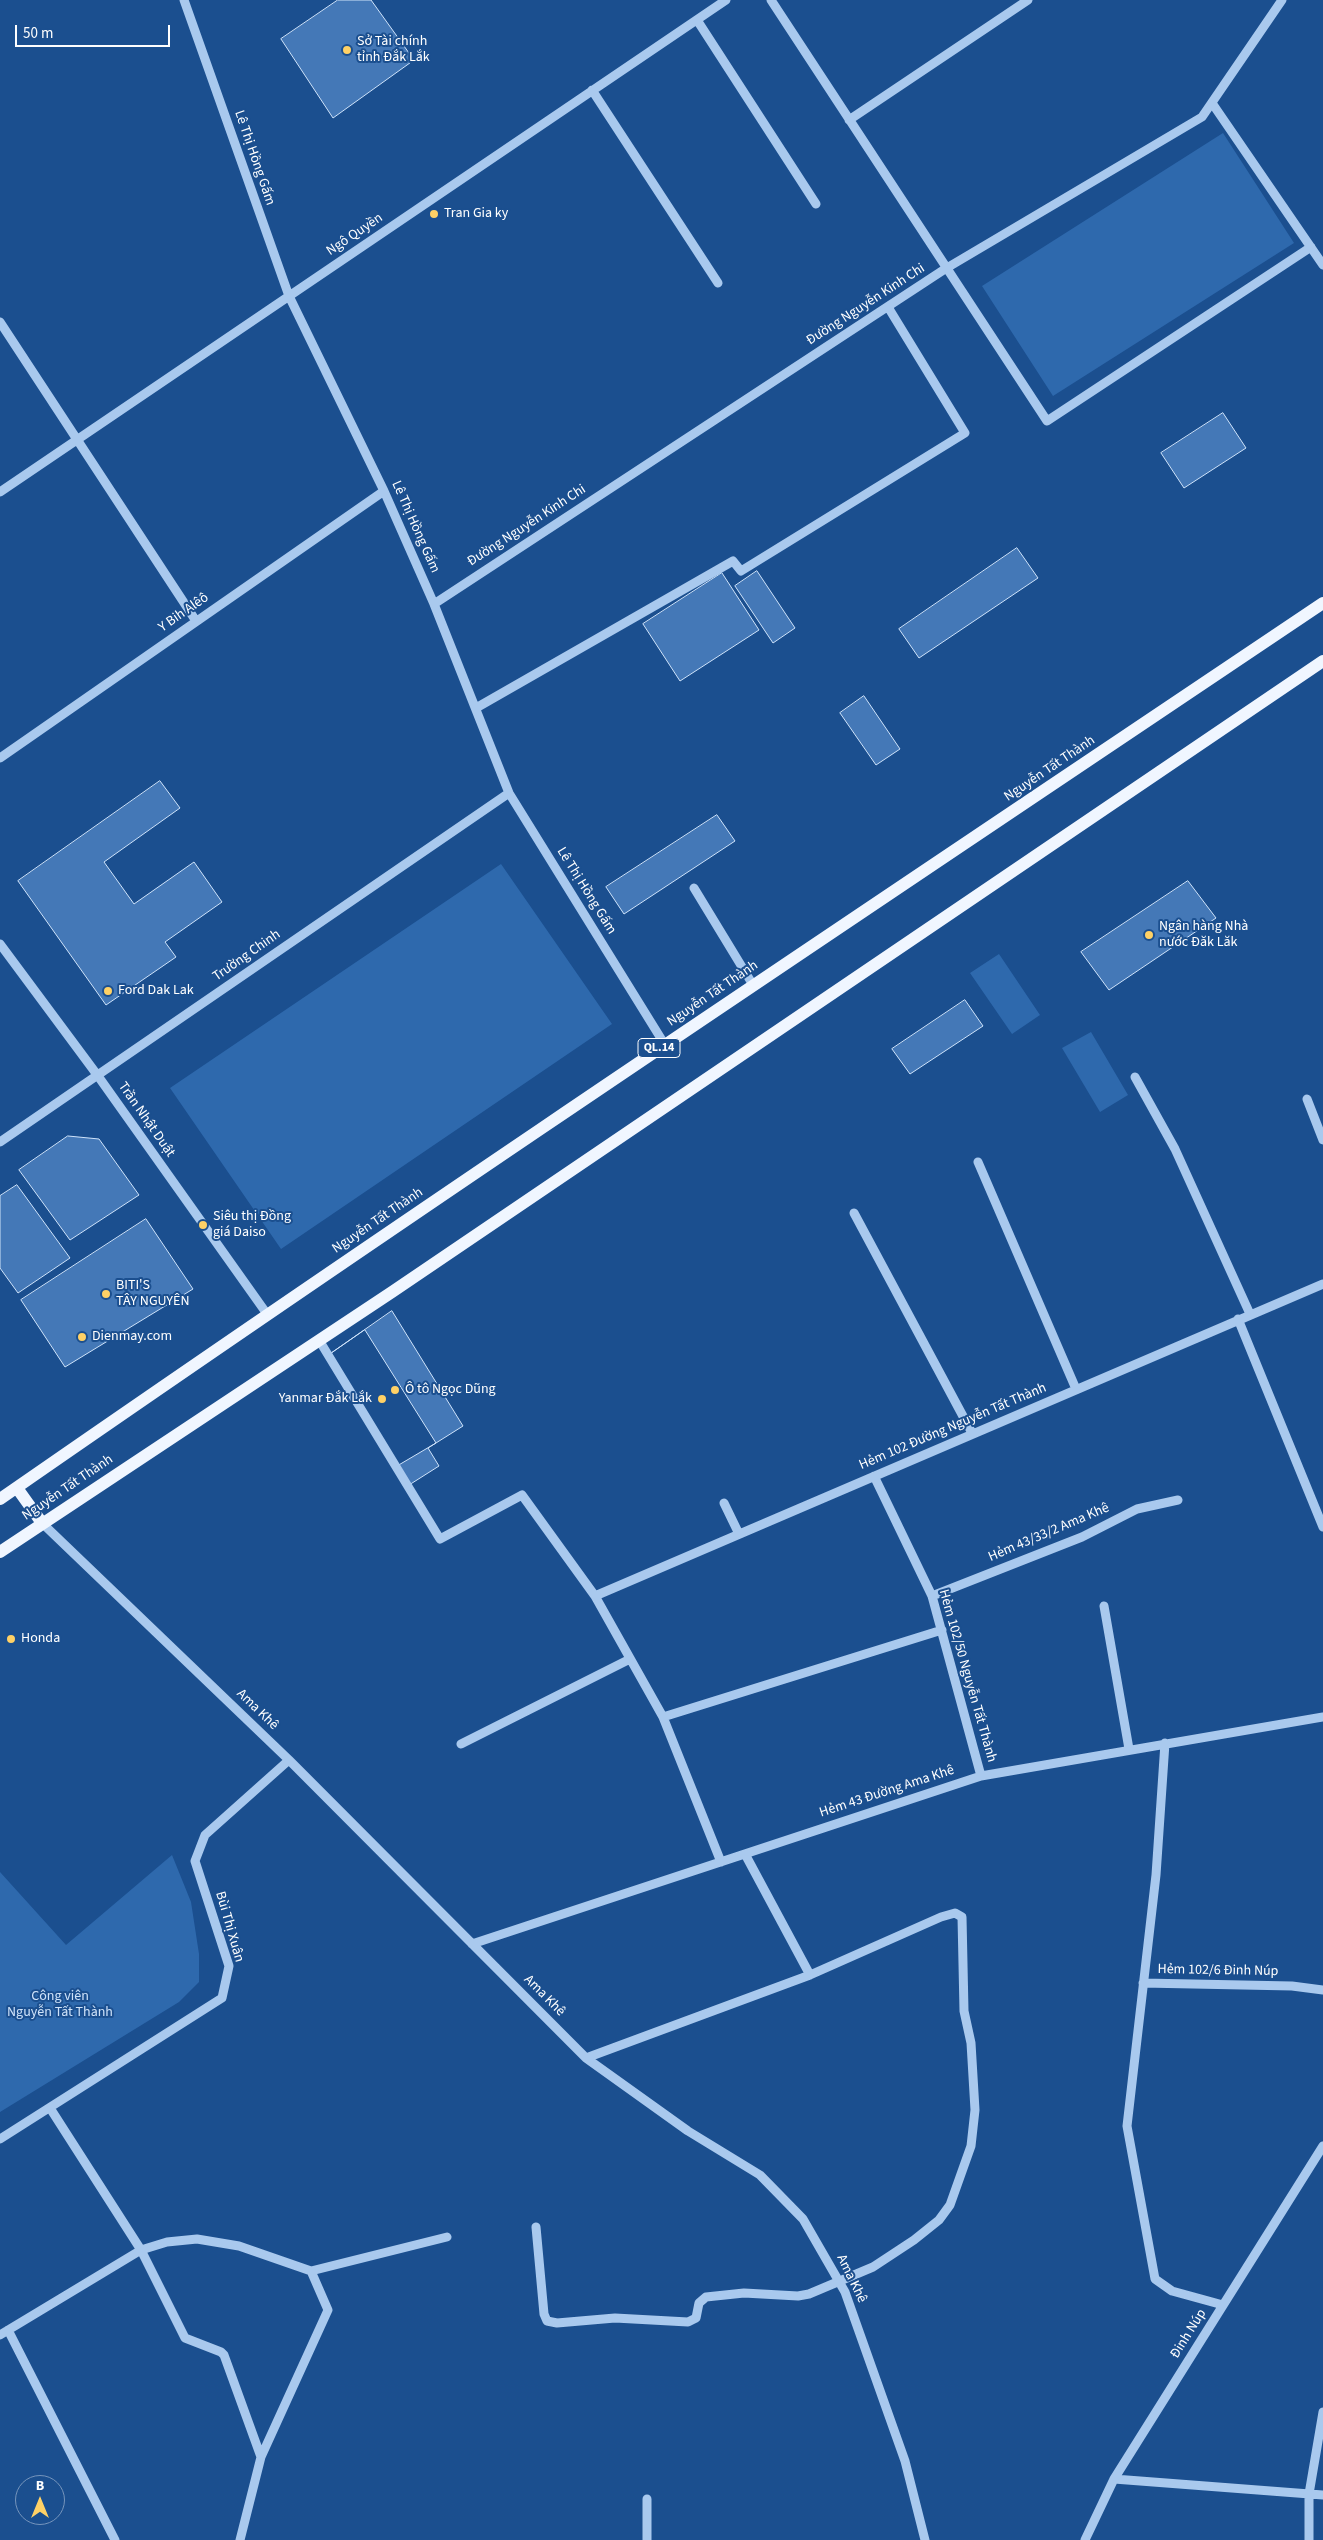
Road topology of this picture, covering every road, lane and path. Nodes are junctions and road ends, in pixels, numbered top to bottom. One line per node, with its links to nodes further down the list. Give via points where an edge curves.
1 (184, 0): 15 (street, Lê Thị Hồng Gấm)
2 (726, 0): 6 (street, Ngô Quyền)
3 (771, 0): 9 (street)
4 (1028, 0): 9 (street)
5 (1282, 0): 8 (street, Đường Nguyễn Kinh Chi)
6 (697, 20): 7 (street, Ngô Quyền); 10 (street)
7 (592, 90): 14 (street); 15 (street, Ngô Quyền)
8 (1212, 103): 11 (street); 13 (street, Đường Nguyễn Kinh Chi, via 1202,118)
9 (849, 120): 13 (street)
10 (816, 204)
11 (1311, 247): 12 (street); 13 (street, via 1047,421)
12 (1323, 265)
13 (945, 269): 16 (street, Đường Nguyễn Kinh Chi)
14 (718, 283)
15 (288, 296): 18 (street, Ngô Quyền); 19 (street, Lê Thị Hồng Gấm)
16 (888, 307): 22 (street, Đường Nguyễn Kinh Chi); 25 (street, via 965,433 741,571 733,560)
17 (0, 322): 18 (street)
18 (78, 439): 20 (street, Ngô Quyền); 23 (street)
19 (384, 491): 22 (street, Lê Thị Hồng Gấm); 23 (street, Y Bih Alêô)
20 (0, 492)
21 (1323, 603): 30 (main road, Nguyễn Tất Thành / QL.14)
22 (434, 604): 25 (street, Lê Thị Hồng Gấm)
23 (196, 622): 26 (street, Y Bih Alêô)
24 (1323, 661): 43 (main road, Nguyễn Tất Thành)
25 (476, 708): 27 (street, Lê Thị Hồng Gấm)
26 (0, 758)
27 (509, 793): 31 (street, Lê Thị Hồng Gấm); 32 (street, Trường Chinh)
28 (694, 888): 30 (street)
29 (0, 944): 32 (street, Trần Nhật Duật)
30 (754, 985): 31 (main road, Nguyễn Tất Thành / QL.14)
31 (665, 1045): 40 (main road, Nguyễn Tất Thành / QL.14)
32 (98, 1076): 36 (street, Trường Chinh); 40 (street, Trần Nhật Duật)
33 (1135, 1077): 41 (street, via 1175,1149)
34 (1307, 1099): 35 (street)
35 (1323, 1140)
36 (0, 1142)
37 (978, 1162): 44 (street)
38 (854, 1214): 45 (street)
39 (1323, 1284): 41 (street, Hẻm 102 Đường Nguyễn Tất Thành)
40 (267, 1314): 47 (main road, Nguyễn Tất Thành / QL.14)
41 (1250, 1314): 42 (street, Hẻm 102 Đường Nguyễn Tất Thành)
42 (1238, 1319): 44 (street, Hẻm 102 Đường Nguyễn Tất Thành); 52 (street)
43 (319, 1340): 51 (main road, Nguyễn Tất Thành); 55 (street, via 440,1539 522,1494)
44 (1076, 1389): 45 (street, Hẻm 102 Đường Nguyễn Tất Thành)
45 (972, 1433): 46 (street, Hẻm 102 Đường Nguyễn Tất Thành)
46 (874, 1476): 53 (street, Hẻm 102 Đường Nguyễn Tất Thành); 56 (street, Hẻm 102/50 Nguyễn Tất Thành)
47 (17, 1488): 48 (main road, Nguyễn Tất Thành / QL.14); 51 (main road)
48 (0, 1499)
49 (1178, 1500): 56 (street, Hẻm 43/33/2 Ama Khê, via 1137,1509 1082,1537)
50 (724, 1504): 53 (street)
51 (42, 1523): 54 (main road, Nguyễn Tất Thành); 65 (street, Ama Khê)
52 (1323, 1528)
53 (739, 1534): 55 (street, Hẻm 102 Đường Nguyễn Tất Thành)
54 (0, 1552)
55 (595, 1596): 59 (street)
56 (932, 1596): 58 (street, Hẻm 102/50 Nguyễn Tất Thành)
57 (1104, 1606): 64 (street)
58 (942, 1630): 60 (street); 66 (street, Hẻm 102/50 Nguyễn Tất Thành)
59 (630, 1658): 60 (street); 63 (street)
60 (663, 1717): 68 (street)
61 (1323, 1717): 62 (street, Hẻm 43 Đường Ama Khê)
62 (1165, 1743): 64 (street, Hẻm 43 Đường Ama Khê); 71 (street, via 1156,1875)
63 (461, 1744)
64 (1129, 1749): 66 (street, Hẻm 43 Đường Ama Khê)
65 (288, 1760): 69 (street, Ama Khê); 74 (street, Bùi Thị Xuân, via 205,1835 195,1861 229,1966 222,1998)
66 (981, 1776): 67 (street, Hẻm 43 Đường Ama Khê)
67 (745, 1854): 68 (street, Hẻm 43 Đường Ama Khê); 70 (street)
68 (721, 1862): 69 (street, Hẻm 43 Đường Ama Khê)
69 (472, 1944): 73 (street, Ama Khê)
70 (810, 1975): 73 (street); 81 (street, via 941,1917 956,1913 962,1917 964,2011 971,2043 975,2110 965,2166 950,2205 939,2220 874,2267)
71 (1143, 1983): 72 (street, Hẻm 102/6 Đinh Núp, via 1292,1986); 82 (street, via 1127,2126 1154,2279 1172,2291)
72 (1323, 1990)
73 (586, 2058): 81 (street, Ama Khê, via 688,2131 760,2175 803,2219)
74 (50, 2108): 75 (street, Bùi Thị Xuân); 79 (street)
75 (0, 2139)
76 (1323, 2146): 82 (street, Đinh Núp)
77 (536, 2227): 81 (street, via 544,2314 551,2323 615,2318 688,2322 696,2318 699,2303 706,2298 744,2293 798,2296)
78 (447, 2237): 80 (street)
79 (141, 2250): 80 (street, via 166,2242 197,2239 239,2246); 83 (street); 85 (street, via 185,2338 224,2355)
80 (311, 2271): 85 (street, via 328,2310)
81 (838, 2281): 93 (street, Ama Khê, via 845,2292 905,2461)
82 (1223, 2305): 86 (street, Đinh Núp)
83 (4, 2332): 90 (street)
84 (1323, 2412): 87 (street)
85 (261, 2457): 91 (street)
86 (1114, 2479): 87 (street); 94 (street, Đinh Núp)
87 (1310, 2494): 88 (street); 95 (street)
88 (1323, 2495)
89 (646, 2500): 92 (street)
90 (115, 2540)
91 (240, 2540)
92 (647, 2540)
93 (924, 2540)
94 (1085, 2540)
95 (1309, 2540)

